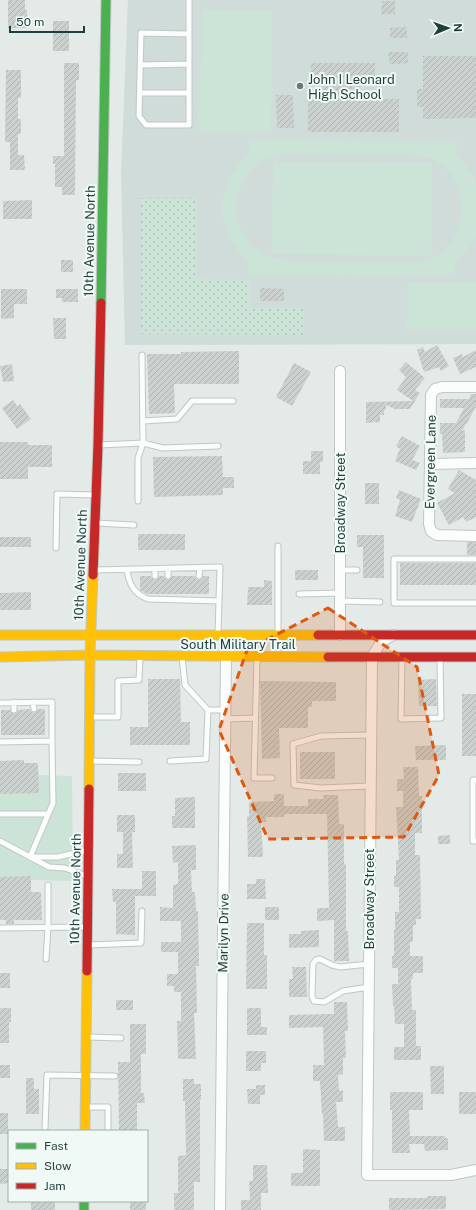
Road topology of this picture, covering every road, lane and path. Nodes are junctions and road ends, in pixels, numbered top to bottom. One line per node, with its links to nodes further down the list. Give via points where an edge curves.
1 (106, 0): 14 (street, 10th Avenue North)
2 (189, 0): 3 (lane)
3 (189, 34): 4 (lane); 5 (lane, via 141,33)
4 (189, 64): 5 (lane); 7 (lane)
5 (140, 65): 6 (lane)
6 (140, 93): 7 (lane); 7 (lane, via 139,116 146,125 189,125)
7 (189, 93)
8 (142, 355): 12 (lane)
9 (340, 371): 31 (street, Broadway Street)
10 (476, 387): 17 (street, Evergreen Lane, via 442,387 435,389 431,395)
11 (233, 401): 12 (lane, via 192,401 177,419)
12 (143, 421): 13 (lane)
13 (143, 443): 14 (lane); 15 (lane, via 163,448); 19 (lane, via 138,458)
14 (98, 445): 18 (street, 10th Avenue North)
15 (218, 446)
16 (476, 463): 17 (street)
17 (430, 464): 22 (street, Evergreen Lane, via 429,524 432,530 437,535)
18 (96, 495): 20 (street, 10th Avenue North); 24 (lane, via 57,494)
19 (138, 501)
20 (95, 523): 21 (lane); 29 (street, 10th Avenue North)
21 (134, 525)
22 (476, 536)
23 (278, 546): 47 (lane)
24 (56, 548)
25 (476, 559): 42 (lane, via 394,559 394,603)
26 (200, 568): 28 (lane); 35 (lane); 40 (lane, via 220,567)
27 (155, 569): 28 (lane); 30 (lane); 33 (lane)
28 (168, 569): 34 (lane)
29 (93, 570): 30 (lane); 45 (street, 10th Avenue North)
30 (127, 570): 39 (lane, via 128,581 140,596 148,599 167,597)
31 (340, 570): 32 (lane); 38 (street, Broadway Street)
32 (358, 570)
33 (155, 576)
34 (168, 576)
35 (199, 576)
36 (199, 594): 39 (lane)
37 (299, 594): 38 (lane)
38 (340, 597): 41 (lane); 48 (street, Broadway Street)
39 (198, 600): 40 (lane)
40 (219, 601): 46 (lane)
41 (380, 602)
42 (476, 603)
43 (0, 634): 45 (street, South Military Trail)
44 (395, 634): 48 (street, South Military Trail); 49 (street, South Military Trail); 56 (street, via 381,642)
45 (91, 635): 46 (street, South Military Trail); 50 (street, 10th Avenue North)
46 (218, 635): 47 (street, South Military Trail)
47 (278, 635): 48 (street, South Military Trail)
48 (340, 635)
49 (476, 635)
50 (90, 655): 51 (street, South Military Trail); 53 (street, South Military Trail); 67 (street, 10th Avenue North)
51 (140, 656): 52 (street, South Military Trail); 67 (lane, via 139,680 118,681 118,717)
52 (182, 656): 54 (street, South Military Trail); 65 (lane, via 185,685)
53 (0, 657)
54 (226, 657): 55 (street, South Military Trail); 66 (street, Marilyn Drive)
55 (257, 657): 56 (street, South Military Trail); 68 (lane)
56 (372, 657): 57 (street, South Military Trail); 71 (street, Broadway Street)
57 (402, 657): 58 (street, South Military Trail); 58 (lane, via 401,719 441,718)
58 (440, 657): 59 (street, South Military Trail)
59 (476, 657)
60 (14, 702): 61 (lane); 62 (lane); 64 (lane)
61 (33, 702): 63 (lane); 73 (lane, via 52,702)
62 (0, 703)
63 (34, 709)
64 (14, 710)
65 (208, 710): 66 (lane); 77 (lane, via 206,759)
66 (225, 714): 68 (lane); 107 (street, Marilyn Drive)
67 (89, 717): 76 (street, 10th Avenue North)
68 (255, 718): 79 (lane, via 254,778)
69 (15, 735): 75 (lane)
70 (34, 735): 72 (lane)
71 (371, 735): 81 (street, Broadway Street); 81 (lane, via 321,736 293,744 294,785 320,788)
72 (34, 741): 73 (lane); 75 (lane)
73 (52, 741): 83 (lane, via 53,804)
74 (0, 742): 75 (lane)
75 (15, 742)
76 (90, 760): 78 (lane); 86 (street, 10th Avenue North)
77 (170, 760)
78 (139, 762)
79 (272, 778)
80 (476, 780): 85 (lane, via 473,780 473,841)
81 (370, 786): 96 (street, Broadway Street)
82 (0, 814): 83 (lane)
83 (48, 814): 87 (lane)
84 (0, 841): 87 (lane)
85 (476, 841)
86 (88, 850): 87 (lane, via 58,856); 88 (street, 10th Avenue North)
87 (30, 857): 88 (lane, via 49,867 65,868)
88 (88, 877): 92 (street, 10th Avenue North)
89 (48, 885): 91 (lane)
90 (142, 911): 94 (lane, via 141,943)
91 (48, 927): 92 (lane); 93 (lane); 95 (lane)
92 (88, 927): 94 (street, 10th Avenue North)
93 (0, 928)
94 (87, 945): 98 (street, 10th Avenue North)
95 (46, 959)
96 (369, 964): 97 (street, Broadway Street); 97 (lane, via 340,967 332,966 320,959 316,960 313,964 312,996 314,1001 324,1002 343,992)
97 (369, 987): 106 (street, Broadway Street, via 367,1175 451,1175)
98 (86, 1037): 99 (lane); 100 (street, 10th Avenue North)
99 (120, 1038)
100 (86, 1076): 101 (lane); 102 (street, 10th Avenue North); 103 (lane, via 47,1075)
101 (115, 1076)
102 (85, 1107): 104 (street, 10th Avenue North); 105 (lane, via 108,1107)
103 (45, 1128)
104 (85, 1130)
105 (108, 1130)
106 (476, 1170)
107 (220, 1210)

